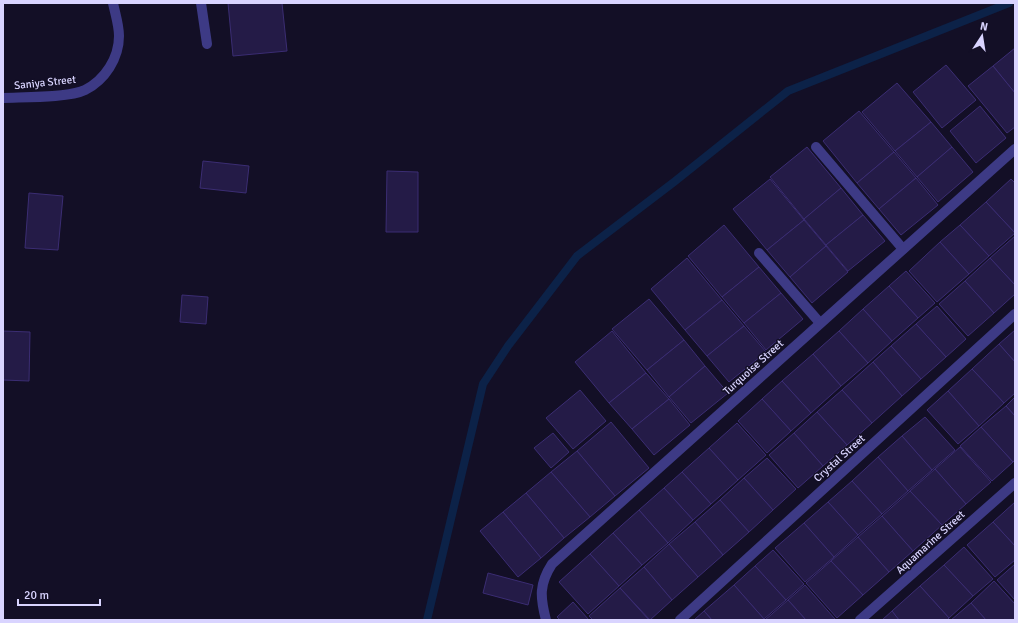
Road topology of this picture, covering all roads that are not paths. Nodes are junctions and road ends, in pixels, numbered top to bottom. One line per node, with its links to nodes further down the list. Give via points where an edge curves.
1 (113, 3): 4 (street, Saniya Street, via 120,35 117,54 102,78 85,90 67,95)
2 (201, 3): 3 (street)
3 (207, 44)
4 (3, 98)
5 (816, 147): 7 (street)
6 (1015, 149): 7 (street, Turquoise Street)
7 (903, 249): 10 (street, Turquoise Street)
8 (759, 253): 10 (street)
9 (1015, 314): 13 (street, Crystal Street)
10 (820, 323): 12 (street, Turquoise Street, via 552,564 545,574 541,588)
11 (1015, 482): 14 (street, Aquamarine Street)
12 (546, 620)
13 (680, 620)
14 (860, 620)

